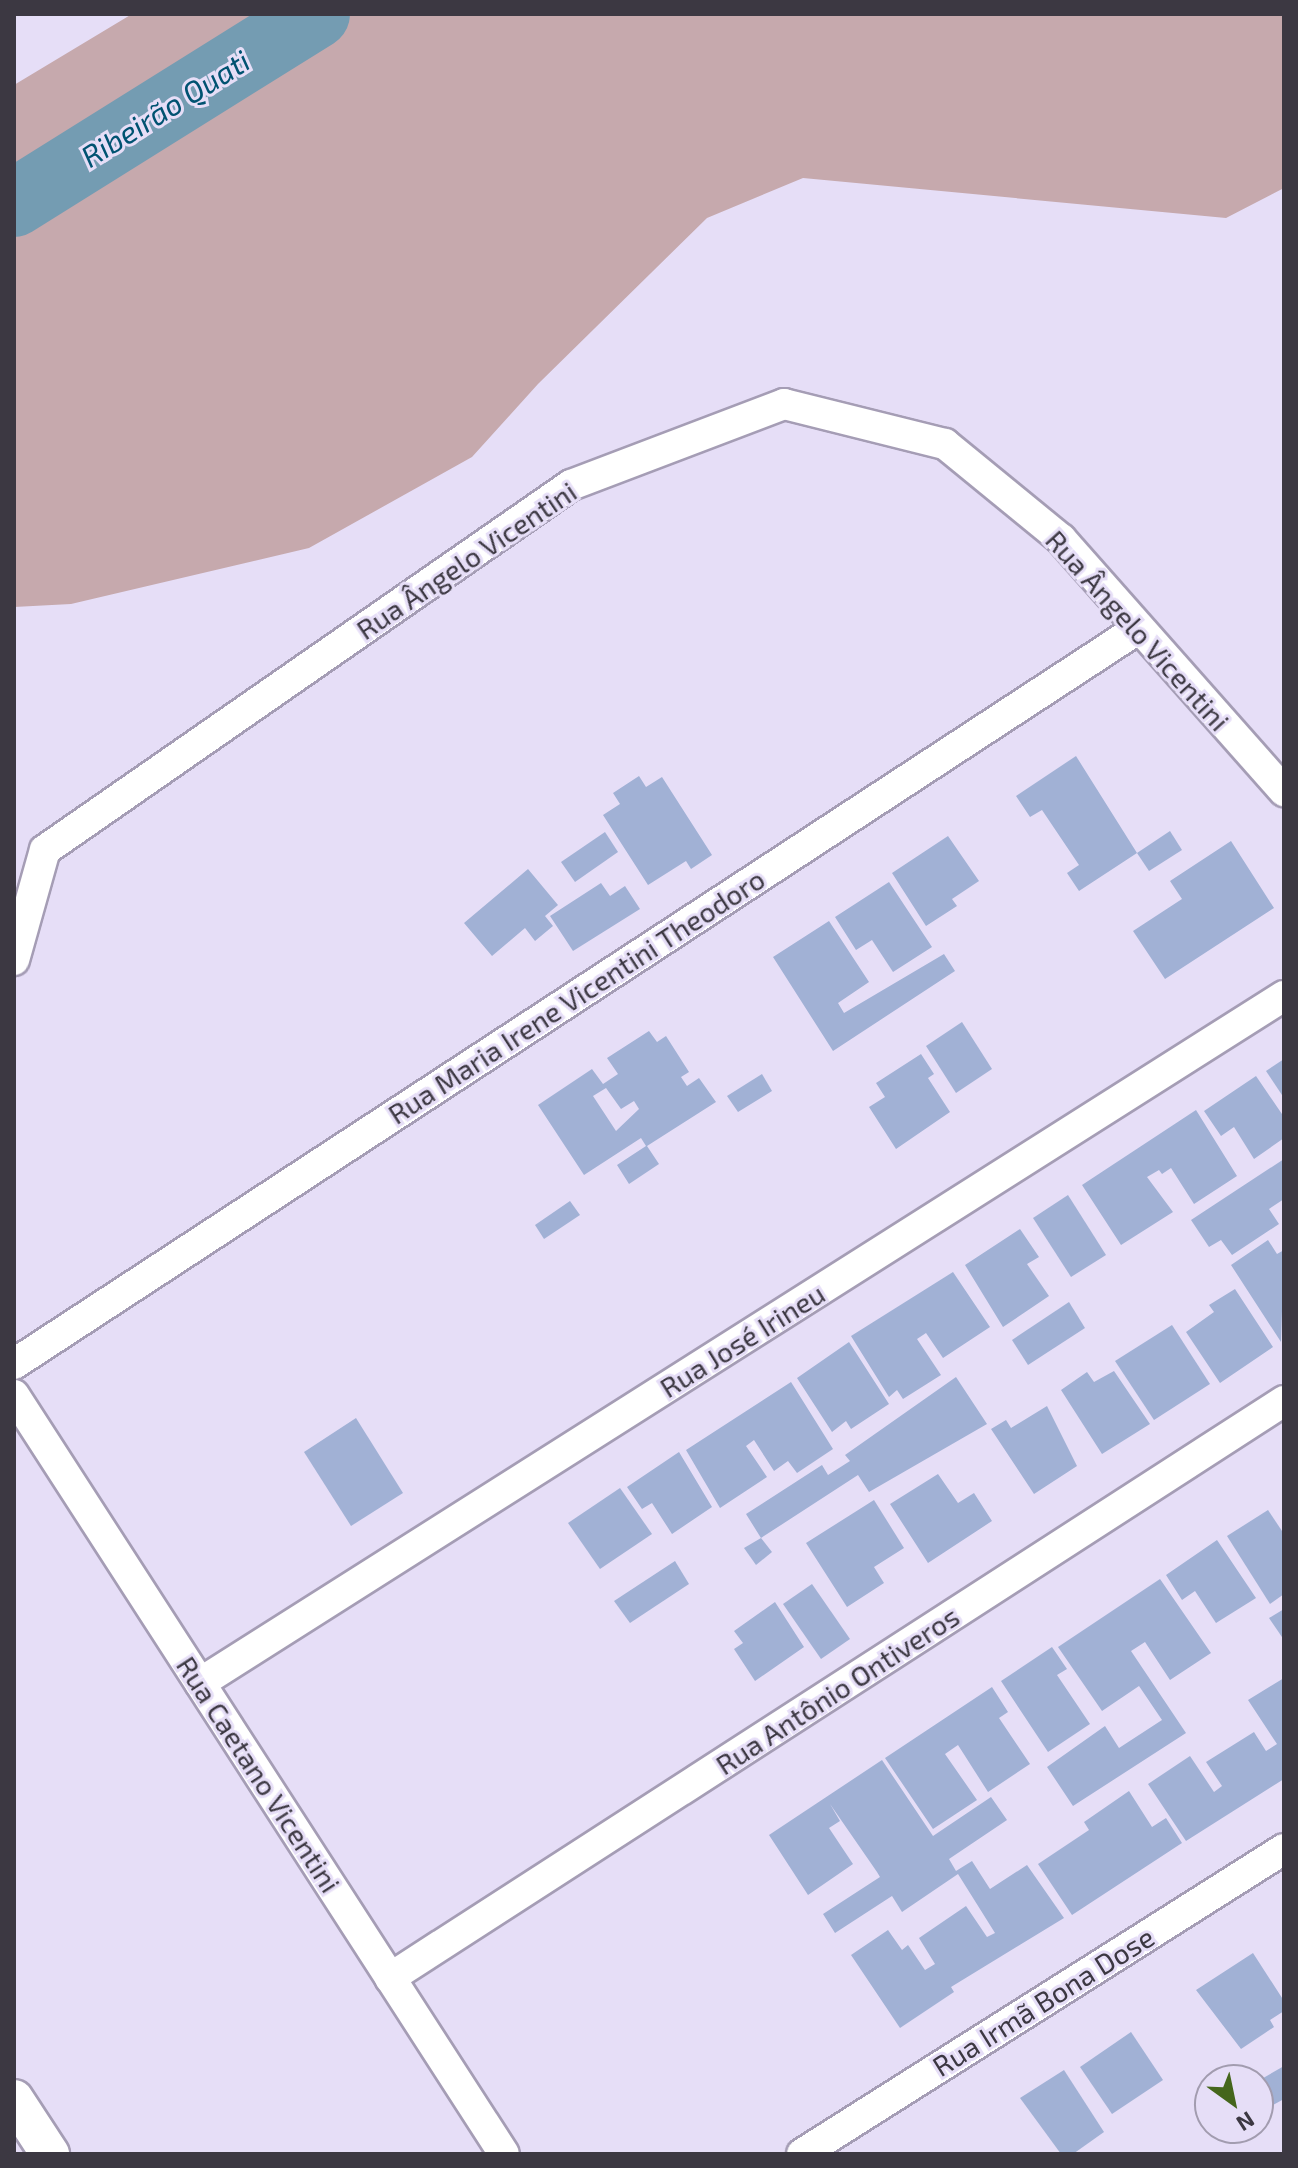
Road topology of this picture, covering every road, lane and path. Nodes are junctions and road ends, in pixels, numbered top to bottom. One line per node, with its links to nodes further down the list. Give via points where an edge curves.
1 (1139, 628): 2 (street, Rua Ângelo Vicentini); 3 (street, Rua Ângelo Vicentini, via 1061,539 945,444 784,404 571,485 45,850); 5 (street, Rua Maria Irene Vicentini Theodoro)
2 (1284, 791)
3 (14, 960)
4 (1284, 996): 8 (street, Rua José Irineu)
5 (14, 1364)
6 (14, 1395): 8 (street, Rua Caetano Vicentini)
7 (1284, 1401): 10 (street, Rua Antônio Ontiveros)
8 (200, 1683): 10 (street, Rua Caetano Vicentini)
9 (1284, 1849): 14 (street, Rua Irmã Bona Dose)
10 (390, 1978): 13 (street, Rua Caetano Vicentini)
11 (14, 2099): 12 (street)
12 (50, 2154)
13 (504, 2154)
14 (802, 2154)

